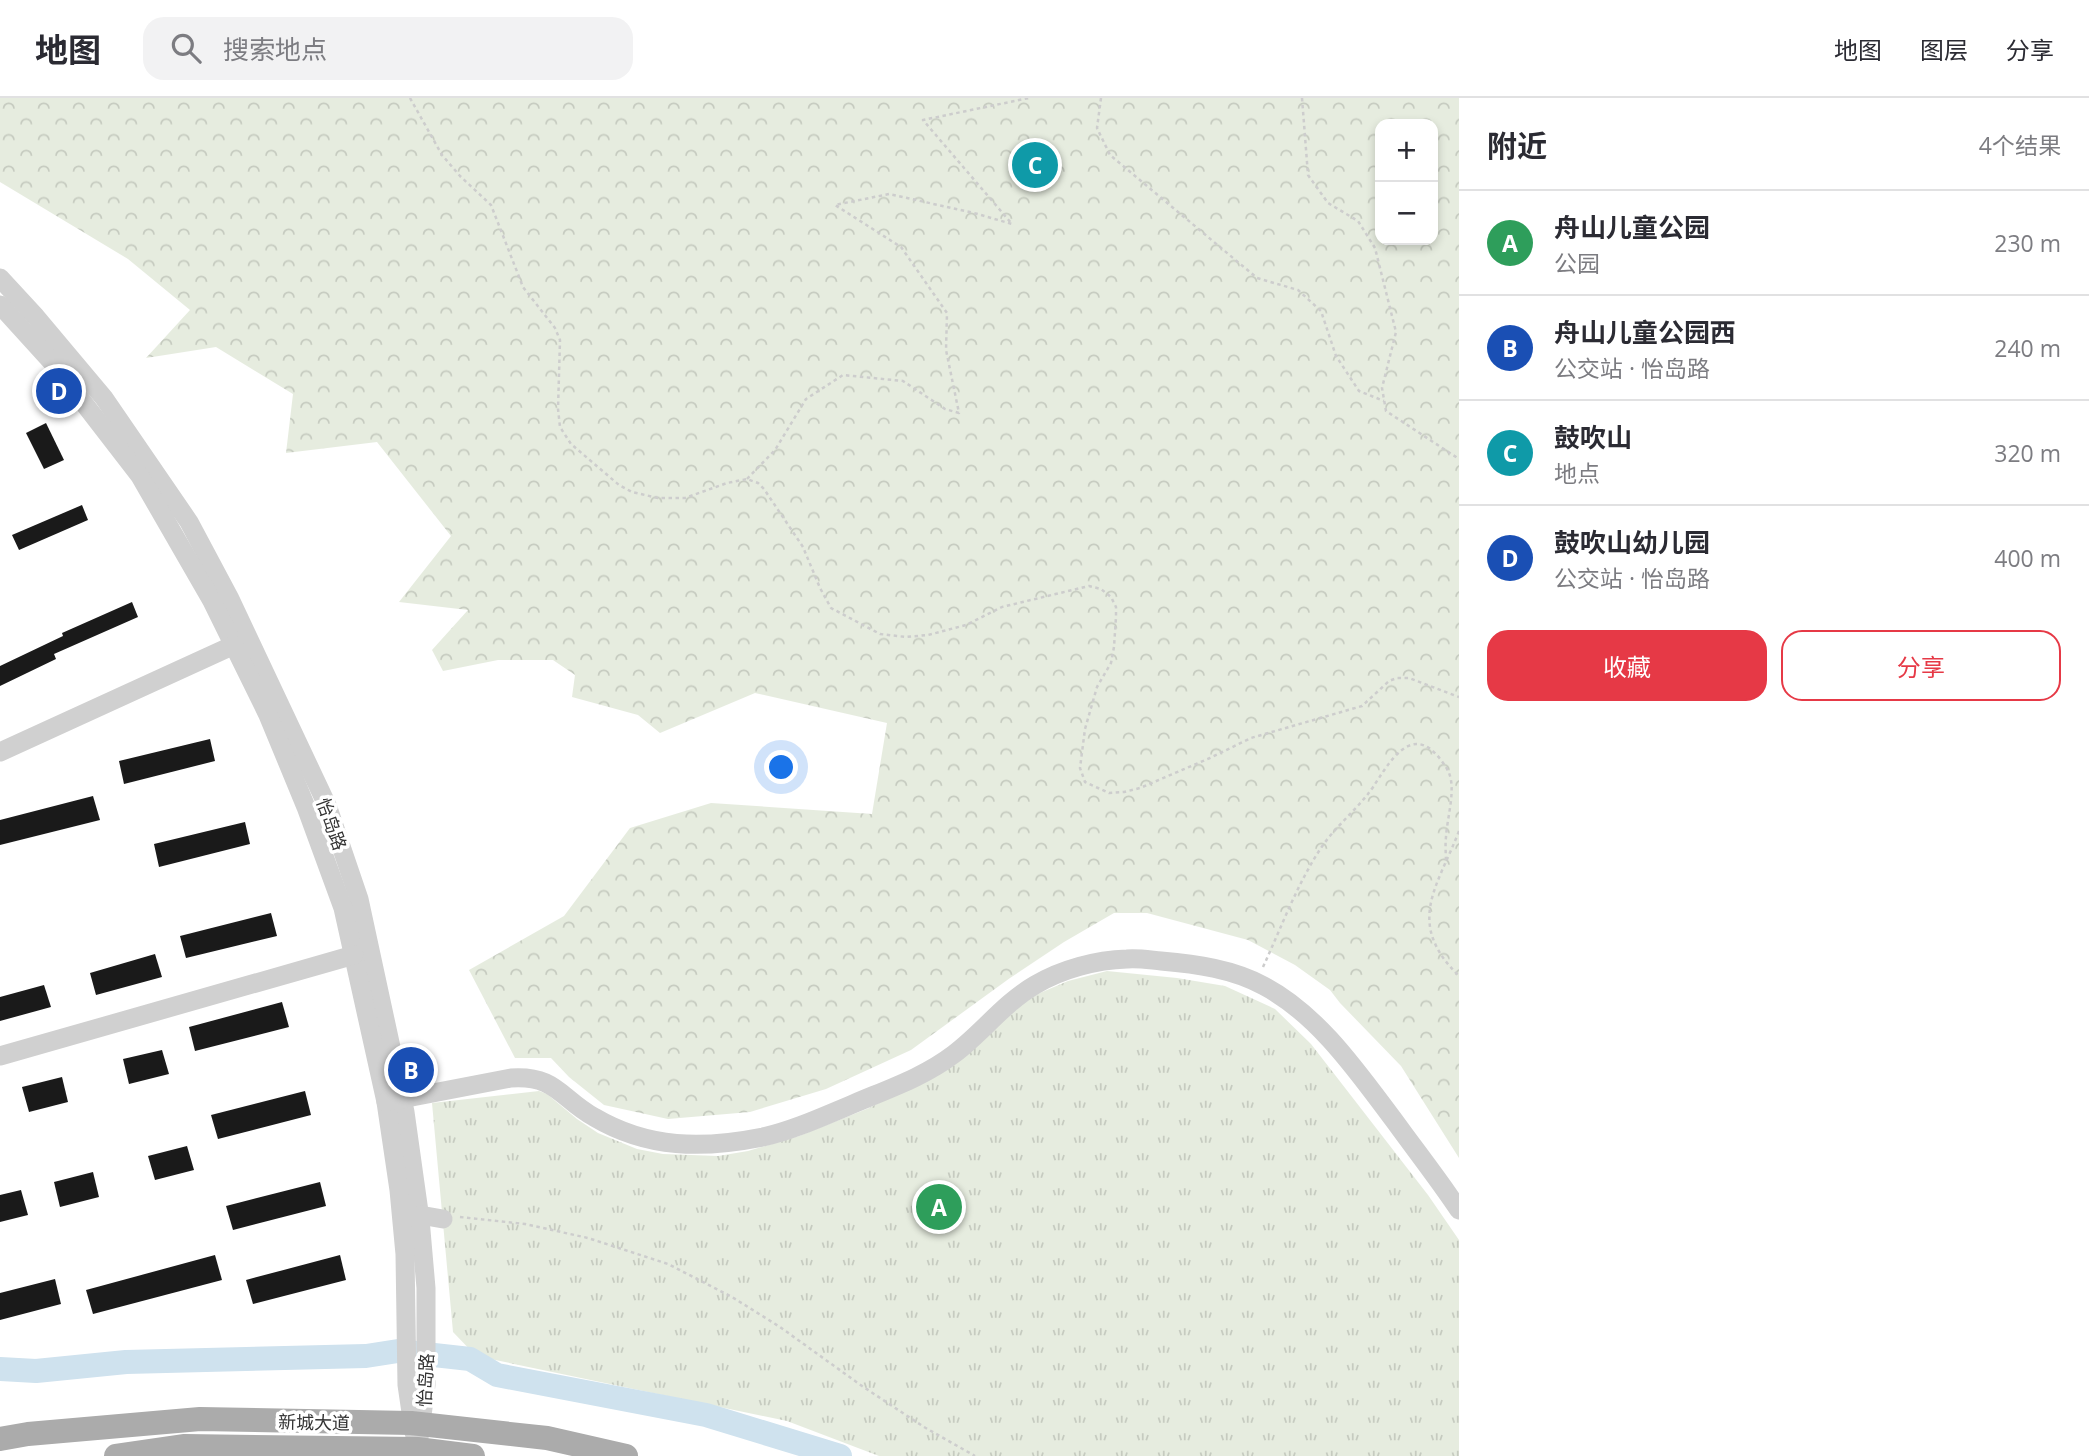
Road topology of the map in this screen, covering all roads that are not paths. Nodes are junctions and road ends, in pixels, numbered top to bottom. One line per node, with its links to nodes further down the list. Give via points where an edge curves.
1 (0, 278): 7 (street, 怡岛路, via 111,408 189,522 230,599 327,805 359,899)
2 (0, 305): 3 (street, via 52,362 140,476)
3 (234, 645): 4 (street); 5 (street, via 306,807 344,908)
4 (0, 751)
5 (354, 955): 6 (street); 7 (street)
6 (0, 1056)
7 (394, 1100): 8 (street, via 530,1077 556,1087 591,1116 627,1134 676,1144 728,1143 807,1123 936,1067 1014,1000 1062,973 1129,958 1182,963 1224,970 1264,986 1309,1017 1357,1070); 9 (street, 怡岛路); 11 (street, via 406,1322)
8 (1459, 1210)
9 (420, 1215): 10 (street); 11 (street, 怡岛路, via 426,1323)
10 (443, 1219)
11 (417, 1385): 12 (street, 怡岛路)
12 (417, 1423): 13 (main road, 新城大道, via 200,1419); 14 (street, 怡岛路); 17 (main road, 新城大道, via 547,1438)
13 (0, 1439)
14 (417, 1452): 15 (main road, 新城大道, via 185,1446); 16 (main road, 新城大道)
15 (117, 1456)
16 (473, 1456)
17 (626, 1456)

